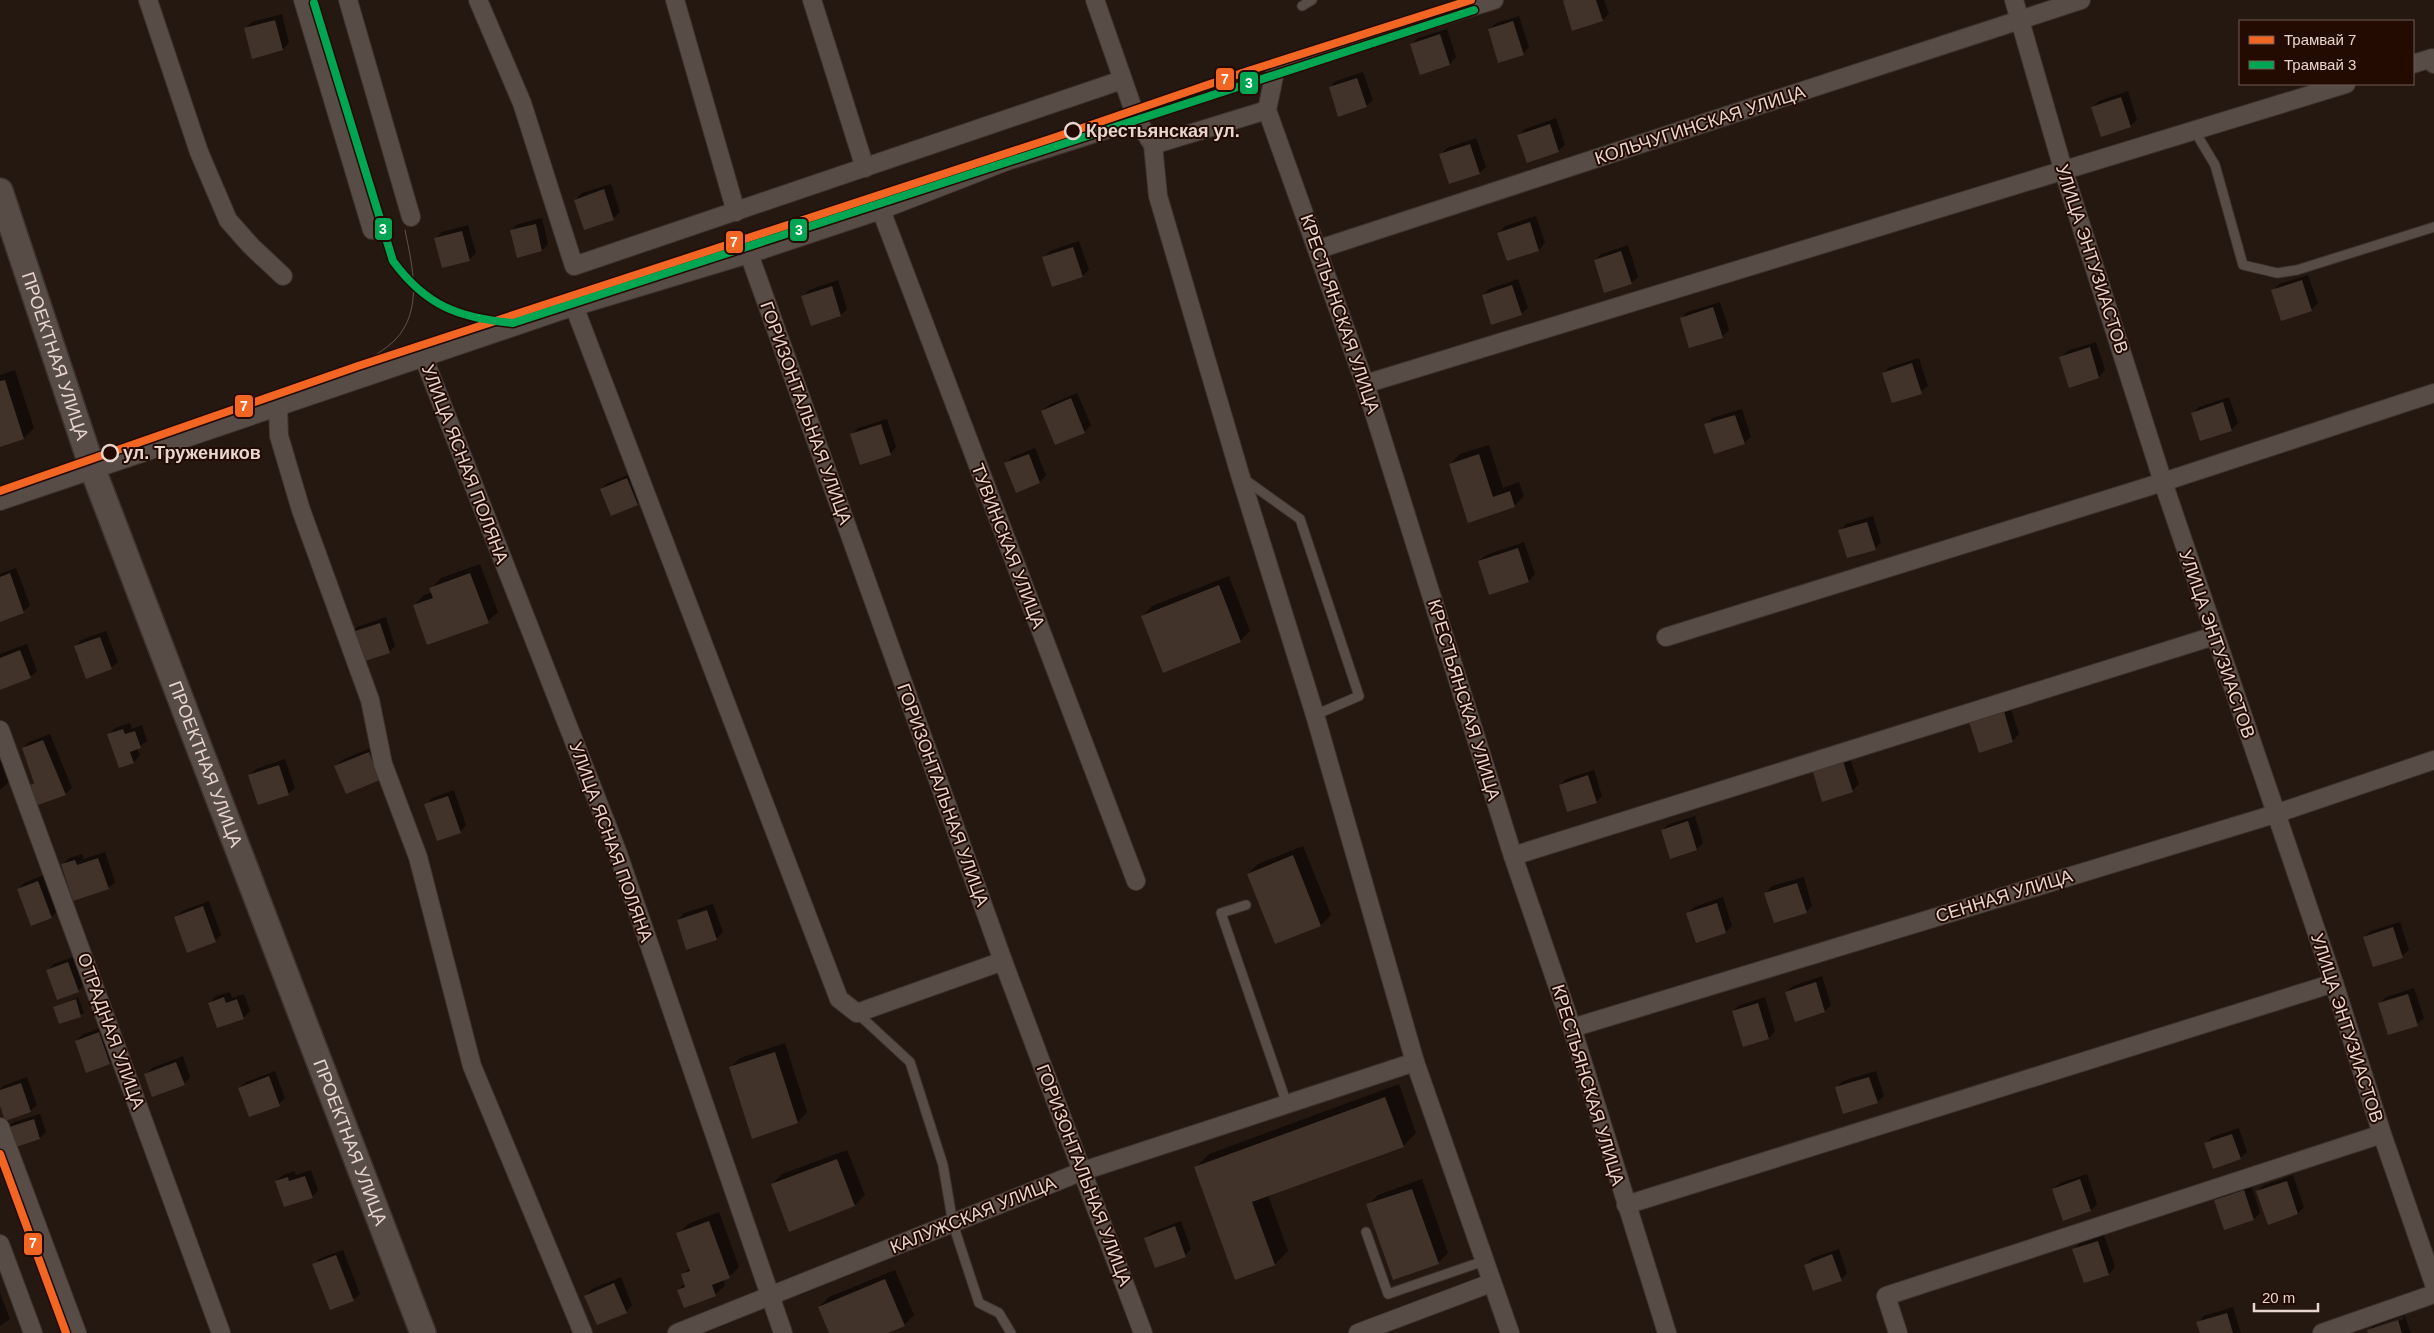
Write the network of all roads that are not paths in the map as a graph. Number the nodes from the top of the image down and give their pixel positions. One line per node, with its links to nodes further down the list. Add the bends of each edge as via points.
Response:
1 (148, 0): 32 (street, via 199,152 228,220)
2 (303, 0): 29 (street)
3 (348, 0): 27 (street)
4 (478, 0): 26 (street, via 522,103 574,266)
5 (675, 0): 26 (street)
6 (812, 0): 22 (street)
7 (1095, 0): 16 (street)
8 (1312, 0): 12 (lane)
9 (1494, 0): 18 (street, via 1276,68)
10 (2014, 0): 13 (street, УЛИЦА ЭНТУЗИАСТОВ)
11 (2081, 0): 13 (street, КОЛЬЧУГИНСКАЯ УЛИЦА)
12 (1302, 6)
13 (2020, 20): 23 (street, УЛИЦА ЭНТУЗИАСТОВ); 30 (street, КОЛЬЧУГИНСКАЯ УЛИЦА)
14 (2414, 64): 15 (street, via 2432,58)
15 (2434, 64)
16 (1122, 80): 19 (street); 22 (street)
17 (2343, 85): 20 (street)
18 (1267, 110): 21 (street); 30 (street, КРЕСТЬЯНСКАЯ УЛИЦА)
19 (1137, 120): 21 (street); 25 (street, via 1007,161)
20 (2194, 130): 23 (street); 28 (lane, via 2215,165 2243,265 2277,273)
21 (1153, 145): 39 (street, via 1158,196)
22 (864, 168): 26 (street)
23 (2063, 169): 35 (street); 40 (street, УЛИЦА ЭНТУЗИАСТОВ)
24 (0, 191): 38 (main road, ПРОЕКТНАЯ УЛИЦА)
25 (881, 210): 31 (street); 49 (street, ТУВИНСКАЯ УЛИЦА)
26 (736, 212)
27 (411, 217)
28 (2434, 227)
29 (372, 230)
30 (1319, 249): 35 (street, КРЕСТЬЯНСКАЯ УЛИЦА)
31 (749, 254): 33 (street); 51 (street, ГОРИЗОНТАЛЬНАЯ УЛИЦА)
32 (284, 276)
33 (574, 306): 34 (street); 53 (street, via 839,1000)
34 (423, 356): 37 (street); 67 (street, УЛИЦА ЯСНАЯ ПОЛЯНА, via 617,851)
35 (1365, 384): 48 (street, КРЕСТЬЯНСКАЯ УЛИЦА)
36 (2434, 393): 40 (street)
37 (278, 408): 38 (street); 73 (street, via 279,436 301,510 370,700 383,764 418,857 472,1066)
38 (93, 470): 41 (street); 72 (main road, ПРОЕКТНАЯ УЛИЦА)
39 (1241, 478): 44 (street); 44 (lane, via 1300,519 1359,696)
40 (2163, 482): 42 (street, УЛИЦА ЭНТУЗИАСТОВ); 43 (street)
41 (0, 501)
42 (2214, 636): 47 (street, УЛИЦА ЭНТУЗИАСТОВ); 48 (street)
43 (1666, 637)
44 (1315, 714): 55 (street)
45 (0, 730): 71 (street, ОТРАДНАЯ УЛИЦА)
46 (2434, 760): 47 (street, СЕННАЯ УЛИЦА)
47 (2275, 814): 52 (street, УЛИЦА ЭНТУЗИАСТОВ); 54 (street, СЕННАЯ УЛИЦА)
48 (1513, 856): 54 (street, КРЕСТЬЯНСКАЯ УЛИЦА)
49 (1136, 881)
50 (1246, 904): 56 (lane, via 1222,912)
51 (1003, 961): 53 (street); 59 (street, ГОРИЗОНТАЛЬНАЯ УЛИЦА)
52 (2334, 983): 58 (street, УЛИЦА ЭНТУЗИАСТОВ); 60 (street)
53 (857, 1013): 61 (lane, via 910,1062 943,1165)
54 (1572, 1028): 60 (street, КРЕСТЬЯНСКАЯ УЛИЦА)
55 (1415, 1062): 56 (street, КАЛУЖСКАЯ УЛИЦА); 64 (street)
56 (1287, 1104): 59 (street, КАЛУЖСКАЯ УЛИЦА)
57 (0, 1127): 70 (street)
58 (2382, 1134): 66 (street, УЛИЦА ЭНТУЗИАСТОВ); 81 (street, via 1886,1296)
59 (1083, 1171): 61 (street, КАЛУЖСКАЯ УЛИЦА); 77 (street, ГОРИЗОНТАЛЬНАЯ УЛИЦА)
60 (1626, 1205): 80 (street, КРЕСТЬЯНСКАЯ УЛИЦА)
61 (953, 1224): 67 (street, КАЛУЖСКАЯ УЛИЦА); 76 (lane, via 979,1302 999,1313)
62 (1366, 1232): 64 (lane, via 1388,1294)
63 (0, 1244): 69 (street)
64 (1484, 1261): 65 (street)
65 (1492, 1283): 78 (street); 79 (street)
66 (2434, 1284)
67 (770, 1294): 74 (street, КАЛУЖСКАЯ УЛИЦА); 75 (street, УЛИЦА ЯСНАЯ ПОЛЯНА)
68 (2434, 1294): 82 (street)
69 (33, 1333)
70 (77, 1333)
71 (221, 1333)
72 (423, 1333)
73 (583, 1333)
74 (677, 1333)
75 (784, 1333)
76 (1011, 1333)
77 (1143, 1333)
78 (1358, 1333)
79 (1510, 1333)
80 (1667, 1333)
81 (1898, 1333)
82 (2322, 1333)

